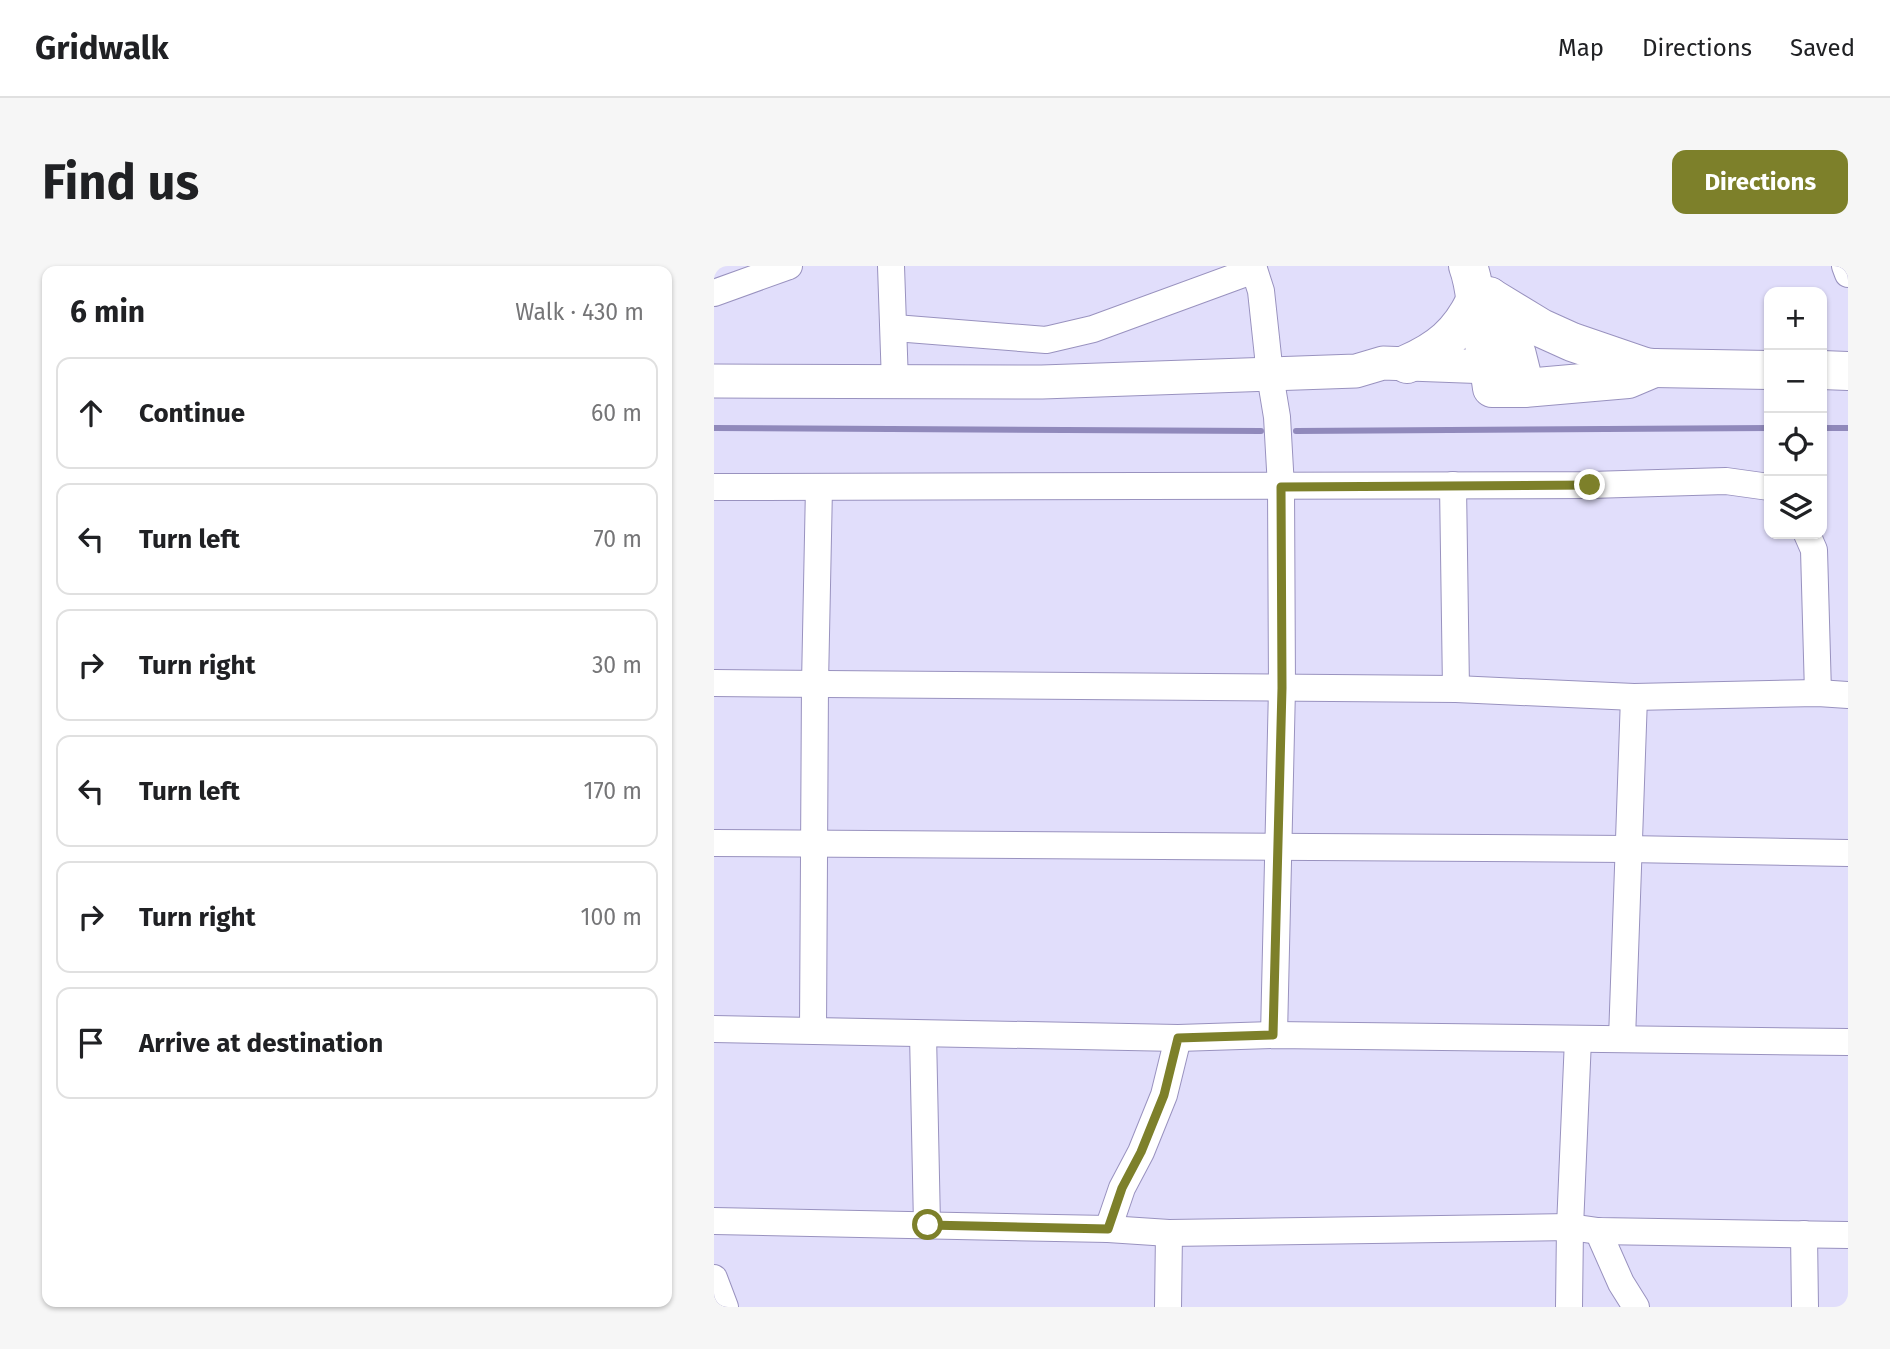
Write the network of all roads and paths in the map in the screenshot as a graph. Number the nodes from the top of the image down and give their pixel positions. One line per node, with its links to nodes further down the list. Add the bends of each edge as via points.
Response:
1 (789, 266): 7 (street)
2 (891, 266): 8 (street)
3 (1845, 266): 5 (street)
4 (1254, 268): 8 (street, via 1104,326 1046,340); 15 (street, via 1261,291)
5 (1848, 274)
6 (1476, 286): 9 (highway, via 1465,321 1436,349); 10 (highway, via 1541,328); 16 (highway, via 1503,318)
7 (714, 293)
8 (895, 328): 18 (street)
9 (1407, 364): 14 (main road, via 1383,363); 16 (main road)
10 (1648, 367): 11 (highway); 16 (highway)
11 (1764, 370)
12 (1827, 370): 13 (highway)
13 (1848, 370)
14 (1356, 371): 15 (main road); 16 (main road, via 1380,380)
15 (1270, 375): 18 (main road); 23 (street)
16 (1507, 378)
17 (714, 381): 18 (main road)
18 (895, 383)
19 (1453, 485): 20 (street, via 1726,481); 23 (street); 28 (street)
20 (1764, 486)
21 (714, 487): 22 (street)
22 (819, 487): 23 (street); 26 (street)
23 (1281, 487): 27 (street)
24 (1809, 539): 29 (street, via 1814,550)
25 (714, 684): 26 (street)
26 (815, 684): 27 (street); 33 (street)
27 (1282, 688): 28 (street); 34 (street)
28 (1456, 688): 31 (street)
29 (1818, 693): 30 (street); 31 (street)
30 (1848, 695)
31 (1634, 697): 35 (street)
32 (714, 843): 33 (street)
33 (814, 844): 34 (street); 38 (street)
34 (1278, 846): 35 (street); 40 (street)
35 (1627, 849): 36 (street); 43 (street)
36 (1848, 853)
37 (714, 1029): 38 (street)
38 (813, 1030): 39 (street)
39 (923, 1034): 41 (street); 46 (street)
40 (1273, 1035): 41 (street); 42 (street)
41 (1178, 1038): 48 (street, via 1164,1095)
42 (1578, 1039): 43 (street); 47 (street)
43 (1622, 1040): 44 (street)
44 (1848, 1042)
45 (714, 1221): 46 (street)
46 (928, 1225): 48 (street)
47 (1570, 1227): 49 (street); 50 (street); 56 (street)
48 (1108, 1229): 50 (street)
49 (1598, 1231): 51 (street); 57 (street)
50 (1169, 1233): 55 (street)
51 (1804, 1234): 52 (street); 58 (street)
52 (1848, 1235)
53 (714, 1278): 54 (street)
54 (724, 1307)
55 (1168, 1307)
56 (1569, 1307)
57 (1636, 1307)
58 (1805, 1307)

